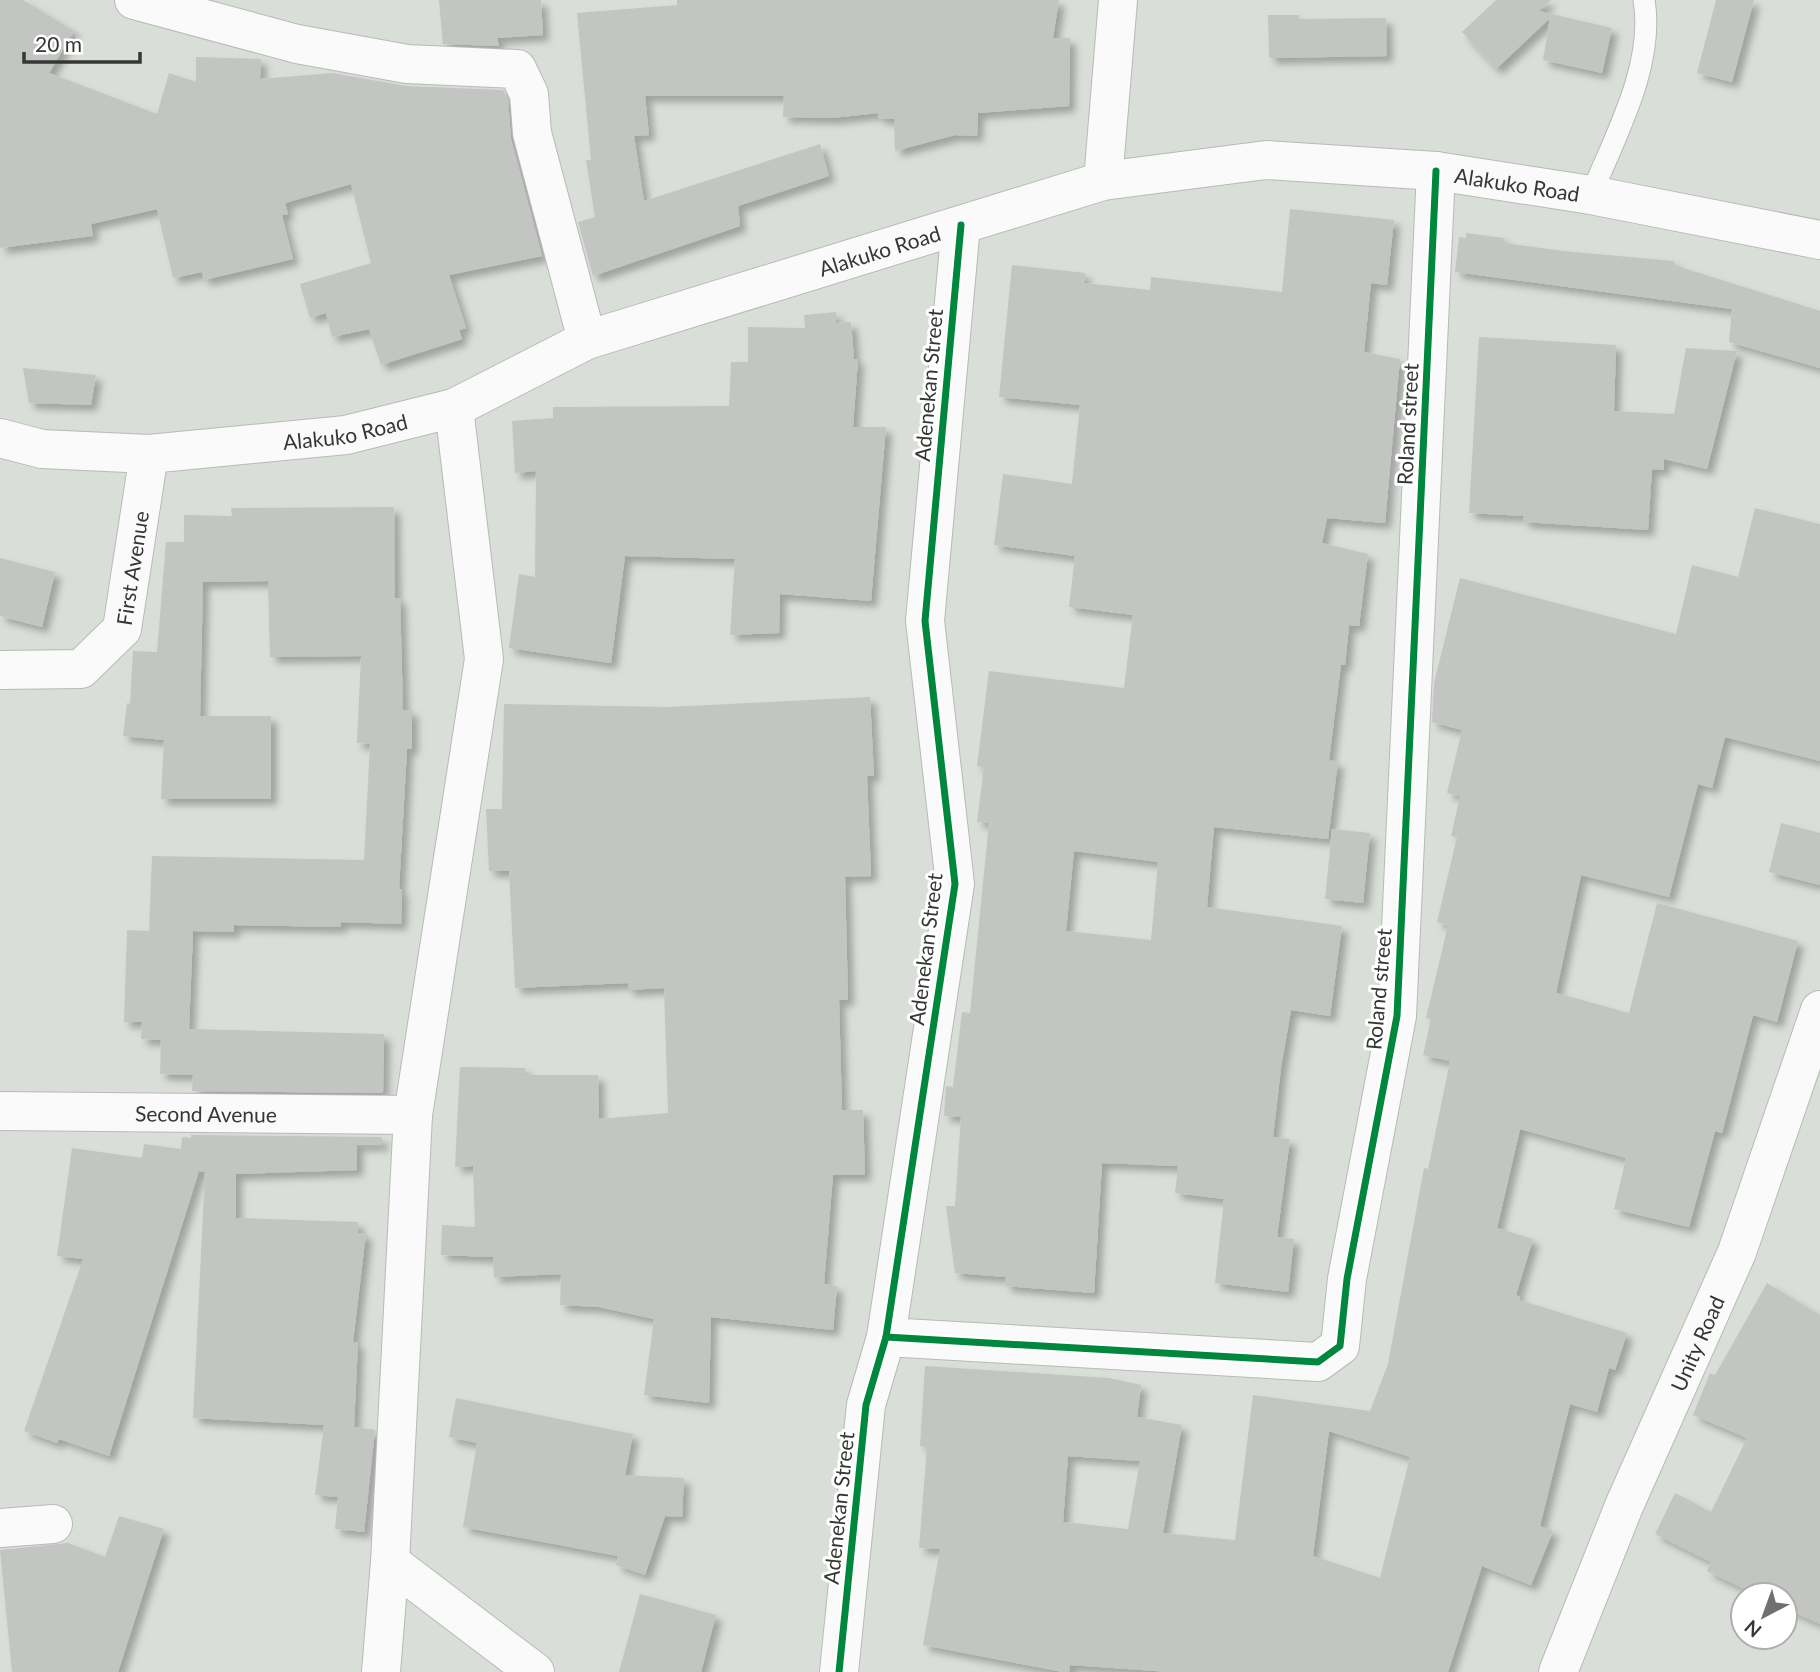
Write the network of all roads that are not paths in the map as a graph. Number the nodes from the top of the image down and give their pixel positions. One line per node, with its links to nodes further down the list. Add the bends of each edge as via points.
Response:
1 (134, 0): 9 (street, via 297,44 407,64 517,69 529,94 531,133)
2 (1118, 0): 5 (street)
3 (1644, 0): 6 (lane, via 1647,36 1634,85)
4 (1436, 171): 5 (street, Alakuko Road, via 1266,160); 6 (street, Alakuko Road); 17 (street, Roland street, via 1397,1016 1347,1279 1340,1346 1318,1362)
5 (1103, 181): 7 (street, Alakuko Road)
6 (1591, 195): 8 (street, Alakuko Road)
7 (961, 225): 9 (street, Alakuko Road); 17 (street, Adenekan Street, via 925,621 955,884)
8 (1820, 240)
9 (587, 340): 10 (street, Alakuko Road)
10 (454, 408): 12 (street, Alakuko Road, via 346,435); 16 (street, via 484,659)
11 (0, 438): 12 (street, Alakuko Road, via 42,449)
12 (149, 454): 13 (street, First Avenue, via 122,629 80,669)
13 (0, 670)
14 (1820, 1010): 24 (street, Unity Road, via 1737,1252 1624,1506)
15 (0, 1111): 16 (street, Second Avenue)
16 (413, 1115): 20 (street)
17 (886, 1337): 23 (street, Adenekan Street, via 866,1405)
18 (53, 1524): 19 (street)
19 (0, 1528)
20 (390, 1562): 21 (street); 22 (street)
21 (381, 1672)
22 (535, 1672)
23 (839, 1672)
24 (1558, 1672)

